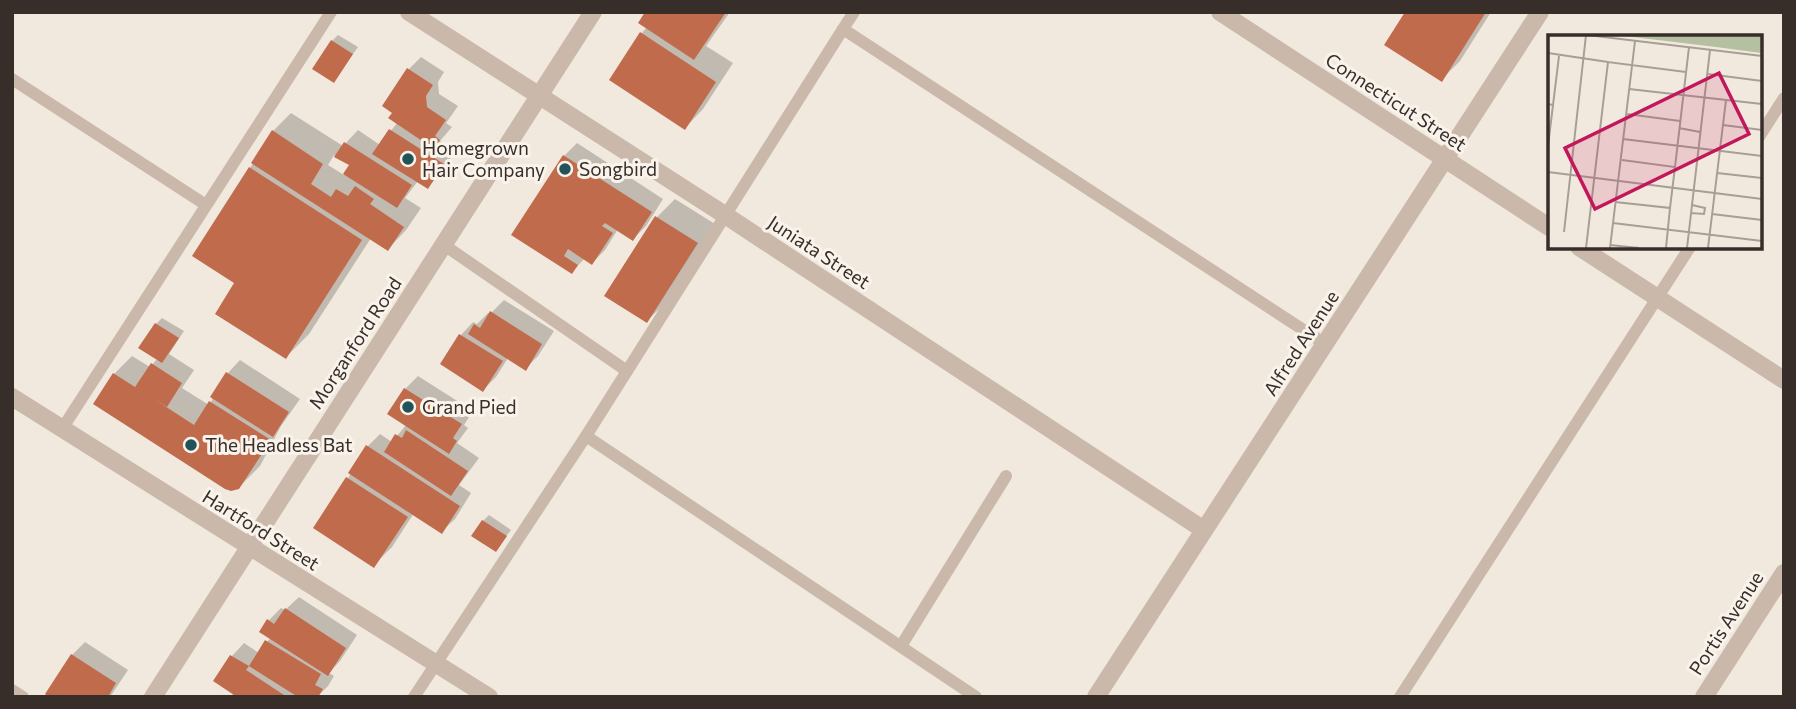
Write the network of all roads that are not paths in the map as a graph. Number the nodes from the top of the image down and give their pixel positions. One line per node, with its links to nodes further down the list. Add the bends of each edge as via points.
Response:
1 (331, 12): 13 (lane)
2 (410, 12): 9 (street, Juniata Street)
3 (593, 12): 9 (street, Morganford Road)
4 (854, 12): 7 (lane)
5 (1220, 12): 12 (street, Connecticut Street)
6 (1540, 12): 12 (street, Alfred Avenue)
7 (843, 29): 14 (lane); 20 (lane)
8 (12, 79): 13 (lane)
9 (539, 97): 14 (street, Juniata Street); 16 (street, Morganford Road)
10 (1784, 98): 11 (lane)
11 (1761, 134)
12 (1445, 159): 15 (street, Connecticut Street); 20 (street, Alfred Avenue)
13 (206, 205): 24 (lane)
14 (725, 215): 21 (lane); 27 (street, Juniata Street)
15 (1548, 226)
16 (444, 245): 21 (lane); 28 (street, Morganford Road)
17 (1581, 248): 19 (street)
18 (1689, 248): 19 (lane)
19 (1657, 298): 22 (street); 39 (lane)
20 (1325, 344): 27 (street, Alfred Avenue)
21 (627, 371): 25 (lane)
22 (1784, 380)
23 (12, 397): 24 (street, Hartford Street)
24 (62, 429): 28 (street, Hartford Street)
25 (586, 436): 30 (lane); 31 (lane)
26 (1006, 476): 30 (lane)
27 (1204, 530): 38 (street, Alfred Avenue)
28 (250, 547): 31 (street, Hartford Street); 34 (street, Morganford Road)
29 (1784, 573): 40 (street, Portis Avenue)
30 (901, 646): 37 (lane)
31 (435, 663): 35 (lane); 36 (street, Hartford Street)
32 (12, 690): 33 (lane)
33 (23, 697)
34 (153, 697)
35 (414, 697)
36 (489, 697)
37 (976, 697)
38 (1097, 697)
39 (1400, 697)
40 (1704, 697)

